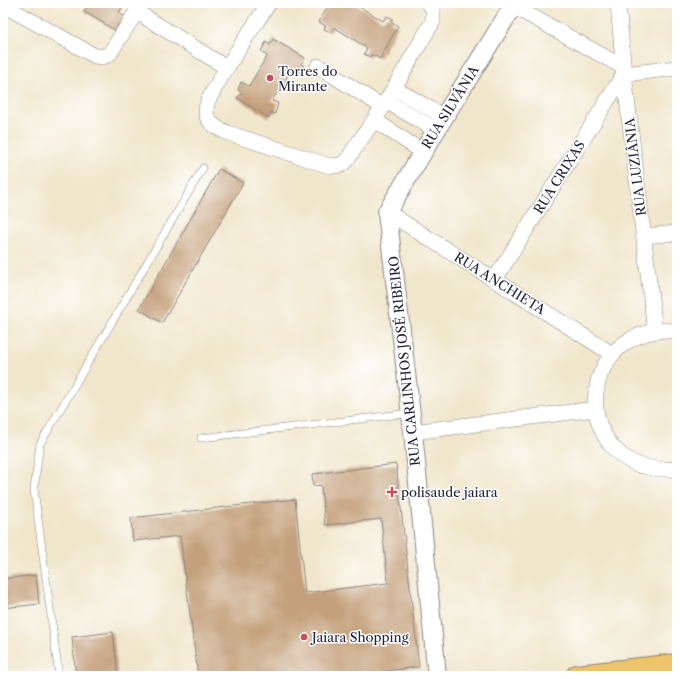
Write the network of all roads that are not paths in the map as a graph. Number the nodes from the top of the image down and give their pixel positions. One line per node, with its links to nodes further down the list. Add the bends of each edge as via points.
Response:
1 (269, 3): 8 (street)
2 (428, 3): 11 (street, via 433,8 433,21)
3 (618, 3): 10 (street, RUA LUZIÂNIA)
4 (3, 5): 6 (street, via 95,56 103,57 110,53)
5 (514, 5): 10 (street); 14 (street, RUA SILVÂNIA)
6 (139, 8): 8 (street)
7 (318, 66): 12 (street)
8 (227, 68): 13 (street, via 207,103 206,113 214,126 228,133 330,166 341,165 346,161)
9 (677, 68): 10 (street)
10 (624, 71): 19 (street, RUA LUZIÂNIA); 20 (street, RUA CRIXAS)
11 (394, 88): 12 (street); 14 (street)
12 (384, 104): 13 (street); 14 (street)
13 (374, 120): 15 (street)
14 (440, 123): 15 (street, RUA SILVÂNIA)
15 (423, 152): 17 (street, RUA SILVÂNIA)
16 (203, 168): 31 (lane, via 40,444 34,489)
17 (387, 212): 20 (street, RUA ANCHIETA); 25 (street, RUA CARLINHOS JOSÉ RIBEIRO)
18 (677, 233): 19 (street)
19 (644, 236): 21 (street, RUA LUZIÂNIA)
20 (495, 280): 23 (street, RUA ANCHIETA)
21 (655, 331): 22 (street); 23 (street, via 625,343)
22 (677, 332)
23 (612, 354): 24 (street, via 602,370 596,389)
24 (595, 409): 26 (street); 28 (street, via 602,431 614,449 633,462 654,469)
25 (411, 413): 26 (street, RUA CARLINHOS JOSÉ RIBEIRO); 27 (lane)
26 (413, 432): 32 (street, RUA CARLINHOS JOSÉ RIBEIRO)
27 (201, 438)
28 (677, 469): 29 (street)
29 (677, 474)
30 (677, 665): 33 (main road)
31 (59, 676)
32 (437, 676)
33 (577, 676)

